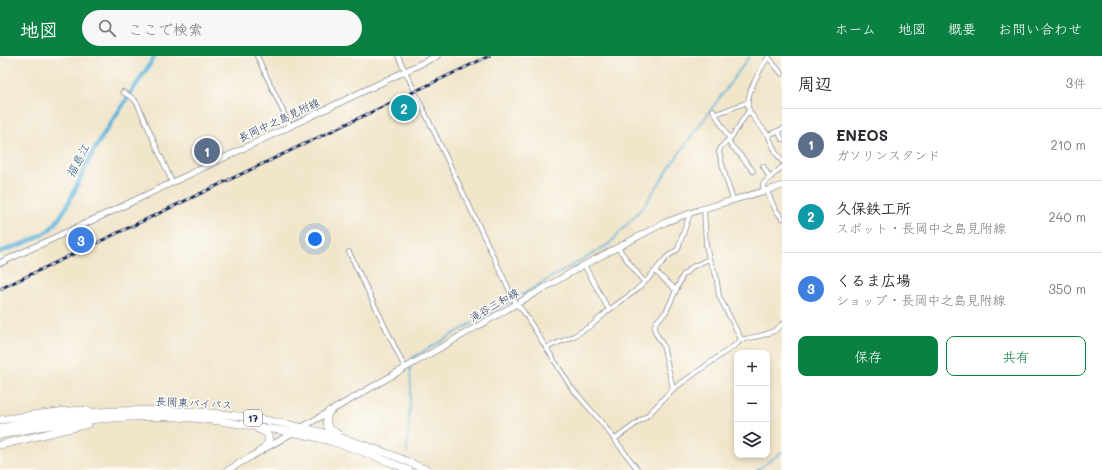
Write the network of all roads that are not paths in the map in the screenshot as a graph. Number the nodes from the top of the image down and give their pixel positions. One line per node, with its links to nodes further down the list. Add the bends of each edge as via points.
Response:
1 (257, 56): 10 (street)
2 (398, 56): 5 (street)
3 (437, 56): 5 (main road, 長岡中之島見附線)
4 (769, 57): 6 (street); 8 (street, via 754,81)
5 (406, 71): 10 (main road, 長岡中之島見附線); 35 (street)
6 (782, 74)
7 (124, 93): 20 (street, via 138,105)
8 (748, 102): 9 (street); 14 (street, via 714,112)
9 (749, 110): 12 (street); 14 (street)
10 (290, 126): 20 (main road, 長岡中之島見附線)
11 (780, 130): 12 (street); 13 (street)
12 (768, 135): 15 (street)
13 (782, 139)
14 (729, 141): 18 (street); 23 (street, via 721,147 720,157)
15 (782, 161)
16 (763, 166): 19 (street)
17 (782, 167): 19 (street)
18 (753, 171)
19 (770, 178): 22 (street, via 763,184)
20 (172, 182): 30 (main road, 長岡中之島見附線)
21 (782, 186): 22 (main road, 滝谷三和線)
22 (765, 191): 23 (main road, 滝谷三和線); 26 (street)
23 (733, 200): 24 (main road, 滝谷三和線)
24 (704, 208): 25 (main road, 滝谷三和線); 29 (street)
25 (690, 213): 27 (main road, 滝谷三和線, via 666,222); 32 (street, via 678,249 666,257)
26 (782, 218)
27 (618, 248): 31 (main road, 滝谷三和線); 33 (street)
28 (349, 252): 40 (street)
29 (709, 259): 34 (street, via 687,270); 38 (street, via 716,275 720,296)
30 (0, 263)
31 (584, 265): 35 (main road, 滝谷三和線); 36 (street)
32 (655, 271): 33 (street); 34 (street)
33 (644, 282): 36 (street)
34 (676, 290): 41 (street, via 666,312 656,322 654,329 663,345)
35 (516, 304): 39 (street); 40 (main road, 滝谷三和線)
36 (609, 310): 39 (street, via 574,336)
37 (782, 324): 38 (street, via 775,331)
38 (741, 339): 41 (street)
39 (546, 348): 50 (street, via 571,387)
40 (405, 368): 42 (main road, 滝谷三和線)
41 (673, 389): 50 (street, via 648,415)
42 (329, 411): 46 (main road, 滝谷三和線); 56 (highway, via 326,422 331,430 388,450)
43 (134, 417): 44 (highway, 長岡東バイパス / 17); 48 (highway, 長岡東バイパス / 17, via 192,418); 52 (highway, via 259,430 266,433 269,440 268,445)
44 (71, 419): 45 (highway, via 28,415); 46 (highway, 長岡東バイパス / 17, via 106,409 213,413); 47 (highway); 49 (highway); 51 (highway)
45 (0, 420)
46 (302, 427): 48 (main road, 滝谷三和線); 55 (highway, 長岡東バイパス / 17, via 359,442)
47 (0, 428)
48 (293, 432): 52 (main road, 滝谷三和線); 54 (highway, 長岡東バイパス / 17, via 362,451)
49 (0, 435)
50 (615, 439): 57 (street)
51 (0, 445)
52 (260, 451): 53 (main road, 滝谷三和線)
53 (228, 470)
54 (410, 470)
55 (427, 470)
56 (433, 470)
57 (638, 470)

